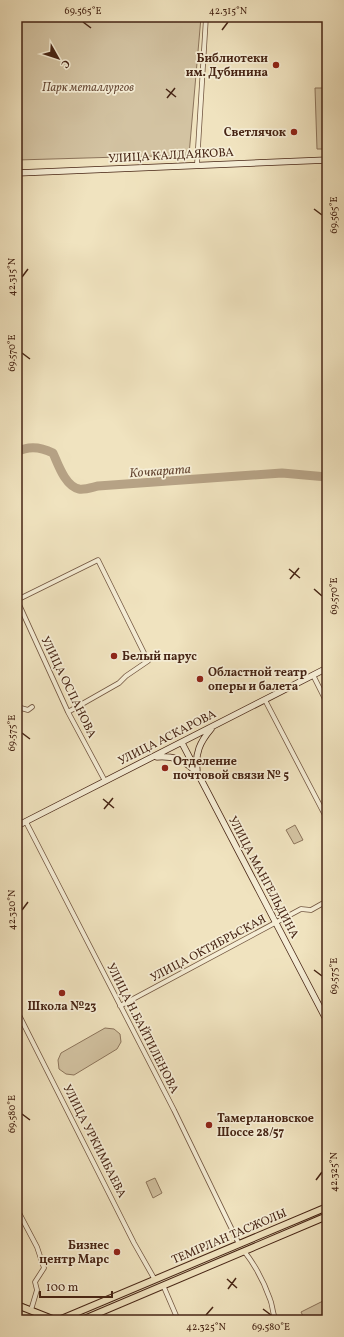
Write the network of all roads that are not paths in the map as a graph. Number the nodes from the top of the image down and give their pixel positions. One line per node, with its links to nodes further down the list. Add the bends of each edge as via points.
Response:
1 (206, 17): 3 (street)
2 (327, 160): 3 (street, УЛИЦА КАЛДАЯКОВА)
3 (197, 164): 4 (street, УЛИЦА КАЛДАЯКОВА)
4 (17, 173)
5 (17, 600): 12 (street, УЛИЦА ОСПАНОВА); 12 (street, via 98,560 148,661 119,684)
6 (327, 668): 7 (street, УЛИЦА АСКАРОВА)
7 (313, 675): 8 (street, УЛИЦА АСКАРОВА); 9 (street)
8 (265, 700): 13 (street, УЛИЦА АСКАРОВА); 18 (street)
9 (327, 703)
10 (32, 707): 11 (street, via 28,710)
11 (17, 710)
12 (68, 712): 17 (street, УЛИЦА ОСПАНОВА)
13 (212, 727): 14 (street, УЛИЦА АСКАРОВА); 16 (street, via 197,751)
14 (182, 743): 15 (street, УЛИЦА АСКАРОВА); 16 (street, УЛИЦА МАНГЕЛЬДИНА)
15 (152, 758): 16 (street, via 171,756); 17 (street, УЛИЦА АСКАРОВА)
16 (198, 774): 22 (street, УЛИЦА МАНГЕЛЬДИНА)
17 (105, 781): 19 (street, УЛИЦА АСКАРОВА)
18 (327, 819)
19 (26, 822): 20 (street, УЛИЦА АСКАРОВА); 23 (street, УЛИЦА Н.БАЙТИЛЕНОВА)
20 (17, 826)
21 (327, 901): 22 (street, УЛИЦА ОКТЯБРЬСКАЯ, via 311,910 301,909)
22 (276, 922): 23 (street, УЛИЦА ОКТЯБРЬСКАЯ); 25 (street, УЛИЦА МАНГЕЛЬДИНА)
23 (120, 1006): 29 (street, УЛИЦА Н.БАЙТИЛЕНОВА)
24 (17, 1011): 31 (street, УЛИЦА УРКИМБАЕВА)
25 (327, 1021)
26 (327, 1207): 29 (main road, ТЕМІРЛАН ТАСЖОЛЫ)
27 (17, 1209): 34 (street, via 44,1268 35,1282 37,1290)
28 (327, 1216): 30 (main road, ТЕМІРЛАН ТАСЖОЛЫ)
29 (239, 1244): 31 (main road, ТЕМІРЛАН ТАСЖОЛЫ)
30 (244, 1251): 32 (main road, ТЕМІРЛАН ТАСЖОЛЫ); 40 (street, via 271,1300)
31 (155, 1280): 35 (main road, ТЕМІРЛАН ТАСЖОЛЫ)
32 (163, 1286): 38 (main road, ТЕМІРЛАН ТАСЖОЛЫ); 39 (street)
33 (17, 1305): 34 (main road)
34 (31, 1310): 36 (main road)
35 (76, 1317): 37 (main road, ТЕМІРЛАН ТАСЖОЛЫ)
36 (55, 1320)
37 (59, 1320)
38 (82, 1320)
39 (178, 1320)
40 (276, 1320)

